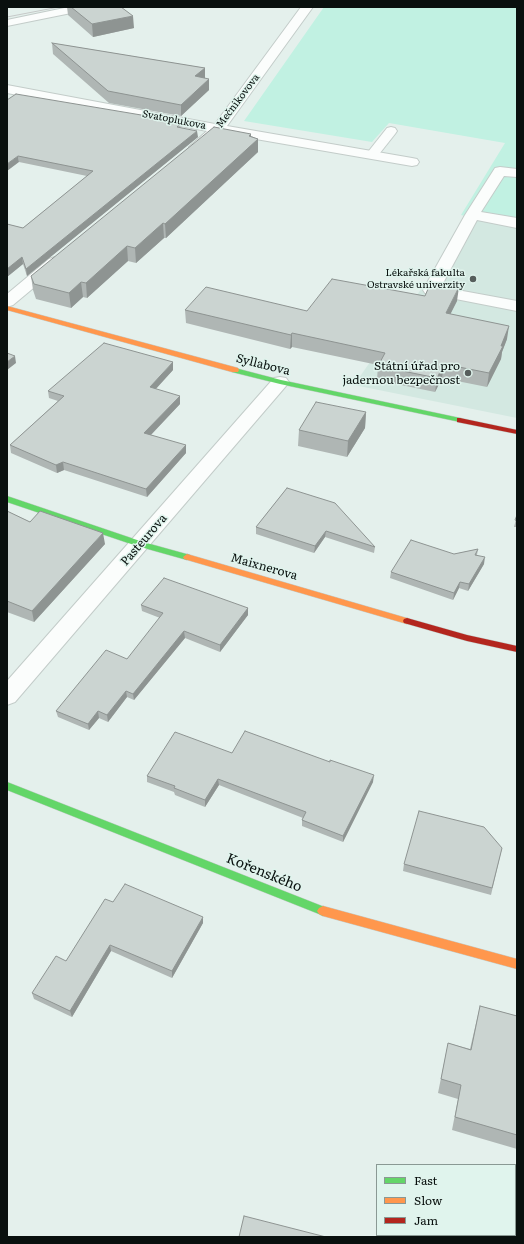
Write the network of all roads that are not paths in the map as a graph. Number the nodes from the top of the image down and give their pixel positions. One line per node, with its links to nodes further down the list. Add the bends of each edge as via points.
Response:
1 (86, 7): 3 (street)
2 (307, 7): 5 (street, Mečnikovova)
3 (7, 23)
4 (7, 89): 5 (street, Svatoplukova)
5 (218, 129): 7 (street, Svatoplukova); 8 (street, Mečnikovova)
6 (391, 131): 7 (lane)
7 (372, 155): 9 (street, Svatoplukova)
8 (182, 158)
9 (412, 162)
10 (517, 173): 11 (street, via 500,171)
11 (472, 215): 12 (street); 15 (street, via 431,290)
12 (517, 223)
13 (67, 252): 14 (street)
14 (7, 302)
15 (517, 306)
16 (7, 308): 17 (street, Syllabova)
17 (280, 382): 18 (street, Syllabova); 20 (street, Pasteurova)
18 (517, 432)
19 (7, 499): 20 (street, Maixnerova)
20 (140, 544): 21 (street, Maixnerova, via 467,638); 22 (street, Pasteurova)
21 (517, 649)
22 (7, 696)
23 (7, 786): 24 (street, Kořenského, via 320,910)
24 (517, 964)

